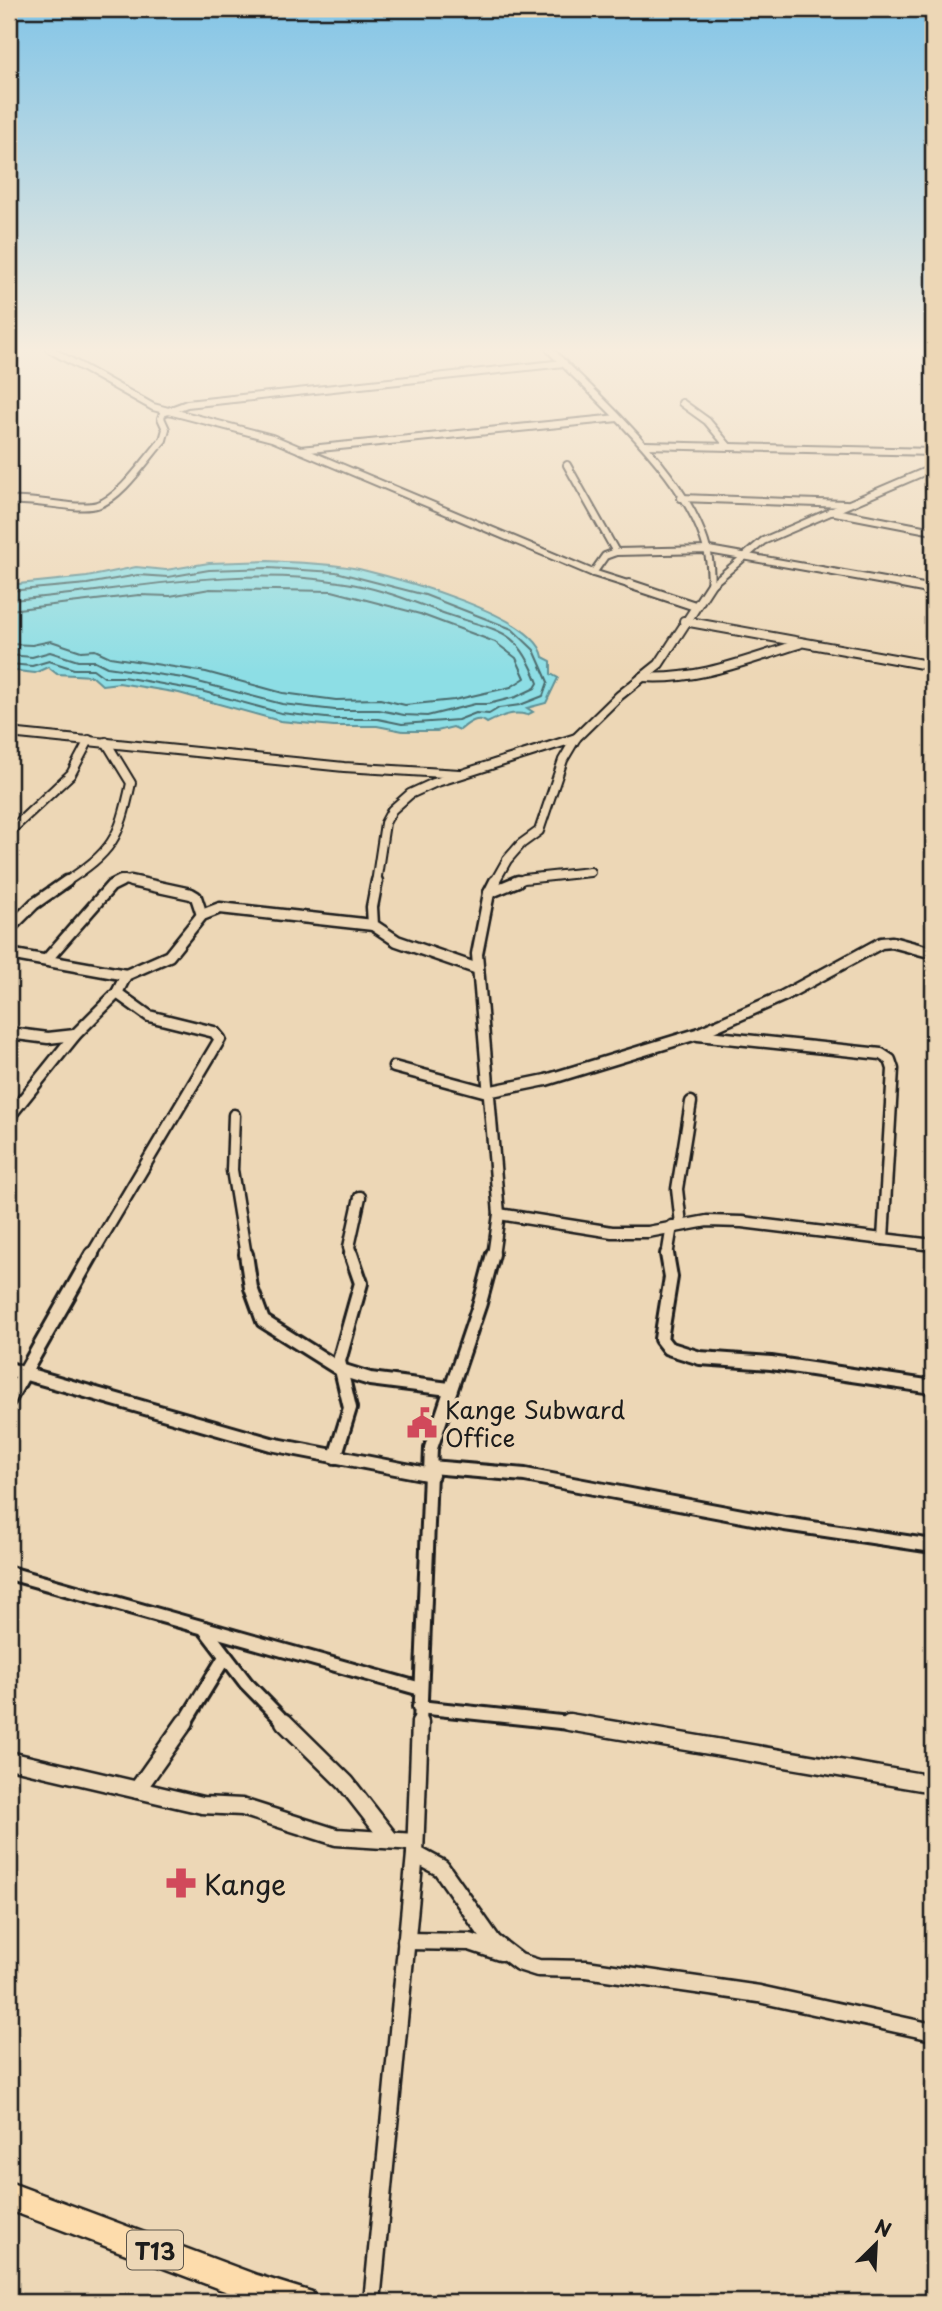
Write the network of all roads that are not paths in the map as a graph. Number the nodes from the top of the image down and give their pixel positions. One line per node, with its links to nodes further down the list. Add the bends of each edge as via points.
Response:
1 (148, 457): 9 (street, via 112,498 95,506)
2 (313, 457): 16 (street)
3 (653, 457): 8 (street)
4 (567, 465): 14 (street)
5 (933, 468): 6 (street)
6 (924, 472): 7 (street); 10 (street)
7 (933, 474)
8 (681, 498): 10 (street); 13 (street)
9 (9, 501)
10 (846, 504): 11 (street)
11 (830, 511): 12 (street); 15 (street, via 763,541)
12 (933, 531)
13 (709, 550): 14 (street); 15 (street); 17 (street)
14 (616, 552): 16 (street, via 605,556)
15 (743, 556): 17 (street); 18 (street)
16 (593, 573): 19 (street)
17 (711, 585): 19 (street)
18 (933, 590)
19 (695, 606): 20 (street)
20 (684, 621): 21 (street); 23 (street, via 659,664)
21 (802, 643): 22 (street); 23 (street, via 700,675)
22 (933, 666)
23 (642, 677): 25 (street)
24 (9, 733): 26 (street)
25 (576, 738): 28 (street); 31 (street, via 563,760 539,831 507,860)
26 (89, 740): 27 (street); 29 (street, via 71,774)
27 (106, 742): 28 (street); 34 (street, via 131,783 118,835 87,866 38,897)
28 (460, 774): 33 (street, via 420,790 387,817 370,896)
29 (9, 832)
30 (590, 872): 31 (street, via 524,879)
31 (489, 893): 38 (street)
32 (202, 915): 33 (street, via 220,908); 37 (street, via 197,897 191,894 124,880 111,886); 39 (street, via 169,956)
33 (373, 925): 38 (street, via 397,941)
34 (9, 929)
35 (933, 953): 42 (street, via 881,943 783,996)
36 (9, 954): 37 (street)
37 (48, 958): 39 (street)
38 (478, 969): 45 (street)
39 (126, 975): 40 (street)
40 (117, 993): 43 (street); 56 (street, via 149,1016 214,1032 220,1039)
41 (9, 1033): 43 (street, via 48,1038)
42 (697, 1034): 45 (street, via 546,1080); 52 (street, via 809,1044 881,1054 890,1060 894,1069 886,1134)
43 (75, 1035): 48 (street)
44 (394, 1068): 45 (street)
45 (487, 1092): 50 (street)
46 (691, 1102): 51 (street)
47 (234, 1115): 55 (street, via 232,1170 251,1288 263,1321)
48 (9, 1117)
49 (360, 1197): 55 (street, via 349,1247 360,1294 346,1329)
50 (499, 1214): 51 (street, via 612,1232 648,1232); 58 (street, via 492,1263)
51 (676, 1225): 52 (street, via 742,1222); 57 (street, via 667,1255 671,1277 661,1339 668,1348 700,1358 771,1363)
52 (883, 1239): 53 (street)
53 (933, 1245)
54 (9, 1369): 56 (street)
55 (341, 1370): 58 (street, via 370,1379); 60 (street, via 350,1408)
56 (24, 1373): 59 (street); 60 (street, via 271,1444)
57 (933, 1387)
58 (449, 1388): 61 (street, via 431,1448)
59 (9, 1400)
60 (335, 1457): 61 (street)
61 (432, 1471): 62 (street, via 525,1475 785,1524); 66 (street)
62 (933, 1546)
63 (9, 1573): 64 (street)
64 (204, 1628): 65 (street); 66 (street)
65 (223, 1660): 70 (street); 71 (street, via 367,1803)
66 (421, 1689): 67 (street)
67 (419, 1707): 69 (street, via 574,1723); 72 (street)
68 (9, 1760): 70 (street)
69 (933, 1784)
70 (137, 1790): 71 (street, via 202,1805 242,1807 336,1837)
71 (389, 1838): 72 (street)
72 (415, 1848): 73 (street); 74 (street, via 441,1868)
73 (406, 1941): 74 (street, via 470,1942); 78 (street)
74 (505, 1954): 75 (street, via 538,1968 586,1969 759,1994)
75 (933, 2032)
76 (9, 2196): 77 (highway, T13)
77 (302, 2302)
78 (372, 2302)

